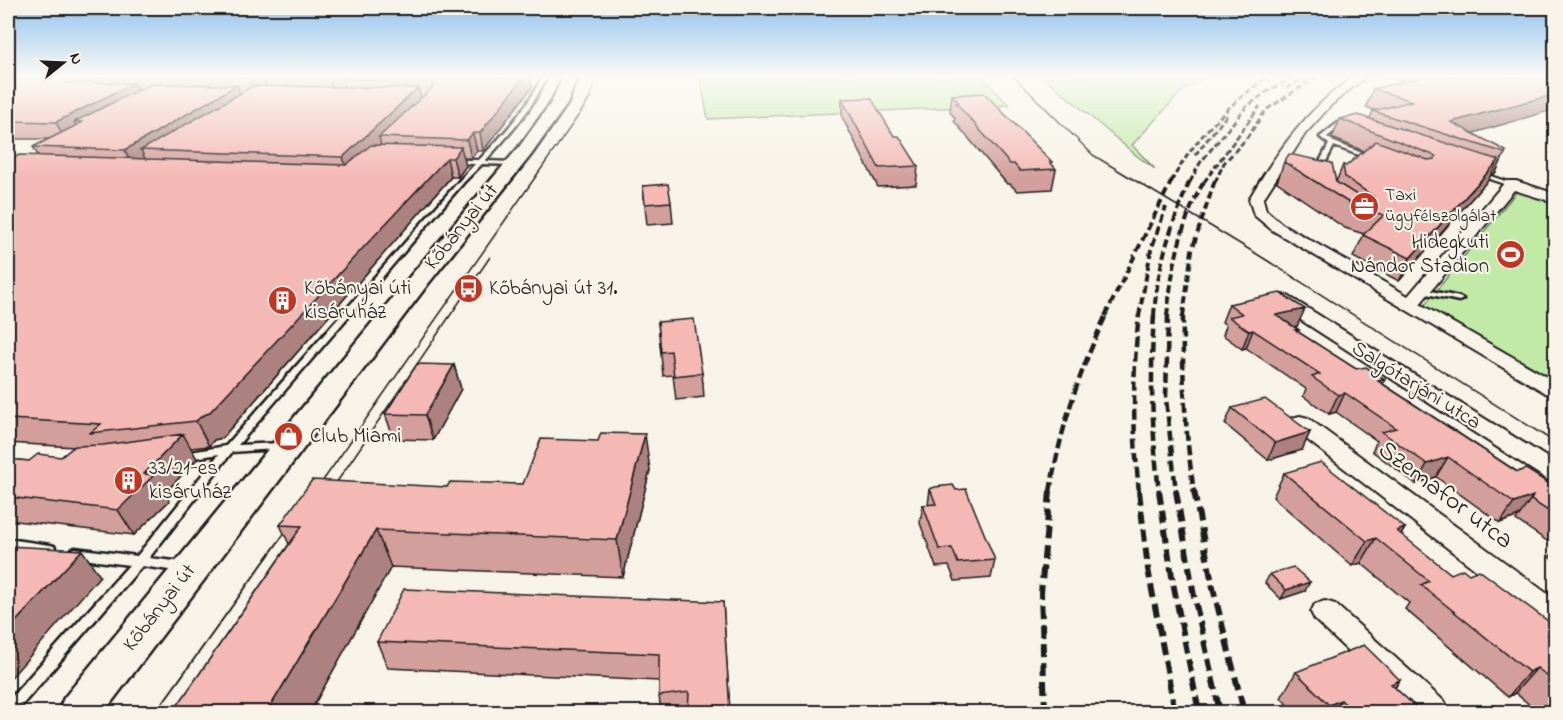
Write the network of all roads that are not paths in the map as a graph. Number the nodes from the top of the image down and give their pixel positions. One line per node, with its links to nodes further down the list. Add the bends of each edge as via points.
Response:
1 (524, 111): 8 (lane)
2 (553, 111): 9 (main road, Kőbányai út)
3 (1318, 111): 17 (street, via 1284,152 1256,199 1258,212)
4 (1360, 133): 5 (lane, via 1338,125 1323,137)
5 (1332, 143): 6 (lane); 11 (lane, via 1317,170)
6 (1377, 160)
7 (449, 161): 8 (lane)
8 (480, 162): 9 (lane); 21 (lane)
9 (513, 164): 20 (main road, Kőbányai út)
10 (1472, 171): 12 (lane)
11 (1323, 176)
12 (1511, 184): 13 (street); 14 (street)
13 (1556, 199)
14 (1422, 291): 16 (lane); 17 (street)
15 (1277, 297): 23 (street, Salgótarjáni utca)
16 (1459, 299)
17 (1409, 306): 18 (street)
18 (1556, 391)
19 (1300, 423): 28 (street, Szemafor utca)
20 (288, 446): 21 (lane); 26 (main road, Kőbányai út)
21 (229, 449): 22 (lane); 25 (lane)
22 (171, 457)
23 (1556, 474)
24 (8, 543): 25 (lane)
25 (139, 562): 26 (lane); 29 (lane)
26 (190, 568): 30 (main road, Kőbányai út)
27 (1325, 612): 31 (street)
28 (1556, 616)
29 (8, 711)
30 (80, 712)
31 (1434, 712)

